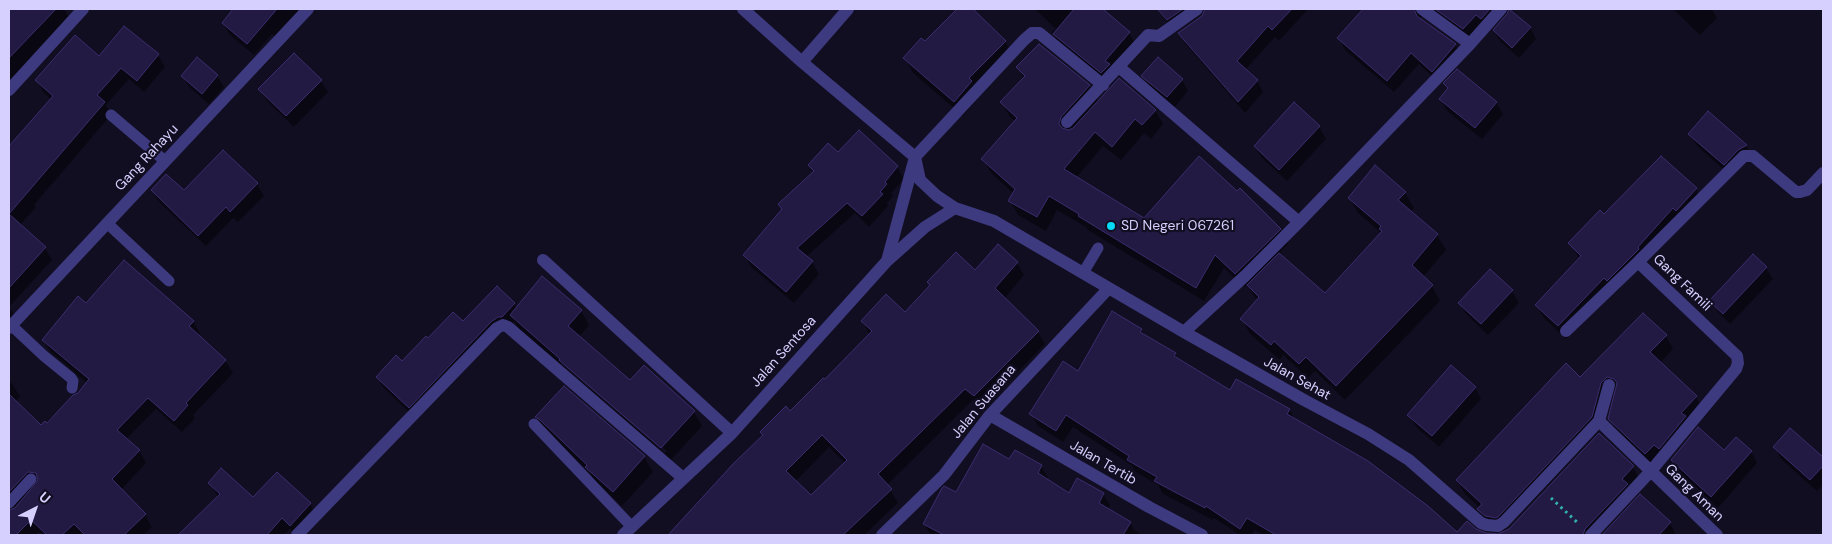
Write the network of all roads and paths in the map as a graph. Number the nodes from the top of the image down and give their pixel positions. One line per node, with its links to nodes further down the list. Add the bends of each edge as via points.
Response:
1 (84, 9): 12 (street)
2 (308, 9): 16 (street, Gang Rahayu)
3 (743, 9): 9 (street)
4 (848, 9): 9 (street)
5 (1197, 9): 10 (street, via 1159,36 1148,35)
6 (1422, 9): 8 (street)
7 (1501, 9): 8 (street)
8 (1470, 44): 19 (street)
9 (802, 62): 15 (street)
10 (1119, 67): 11 (street); 19 (street)
11 (1102, 86): 14 (street); 15 (street, via 1046,36 1032,33)
12 (9, 90)
13 (111, 115): 16 (lane)
14 (1067, 122)
15 (914, 157): 18 (street, Jalan Sehat, via 920,180); 23 (street, Jalan Sentosa)
16 (165, 161): 20 (street, Gang Rahayu)
17 (1823, 172): 24 (street, Gang Famili, via 1807,190 1796,192 1753,156 1744,156)
18 (956, 208): 23 (street, via 925,227); 25 (street, Jalan Sehat, via 994,222)
19 (1299, 222): 30 (street)
20 (107, 223): 26 (lane); 28 (street, Gang Rahayu)
21 (1098, 248): 25 (lane)
22 (543, 260): 36 (street)
23 (887, 261): 36 (street, Jalan Sentosa)
24 (1638, 262): 29 (street); 37 (street, Gang Famili, via 1737,356 1738,363)
25 (1084, 273): 27 (street, Jalan Sehat)
26 (169, 281)
27 (1108, 288): 30 (street, Jalan Sehat); 33 (street, Jalan Suasana)
28 (10, 327): 32 (lane, via 70,378)
29 (1566, 331)
30 (1184, 332): 40 (street, Jalan Sehat, via 1409,460 1480,523 1493,526 1504,522)
31 (1609, 385): 34 (street)
32 (72, 388)
33 (990, 415): 44 (street, Jalan Suasana, via 944,475); 45 (street, Jalan Tertib)
34 (1599, 420): 37 (street); 40 (street, Jalan Sehat)
35 (534, 424): 42 (lane)
36 (732, 433): 38 (street, Jalan Sentosa)
37 (1650, 472): 46 (street, Gang Famili); 47 (street, Gang Aman)
38 (682, 478): 42 (street, Jalan Sentosa); 43 (street, via 503,325)
39 (31, 479): 41 (lane)
40 (1538, 485): 46 (path)
41 (9, 503)
42 (628, 531)
43 (297, 535)
44 (882, 535)
45 (1202, 535)
46 (1591, 535)
47 (1717, 535)

